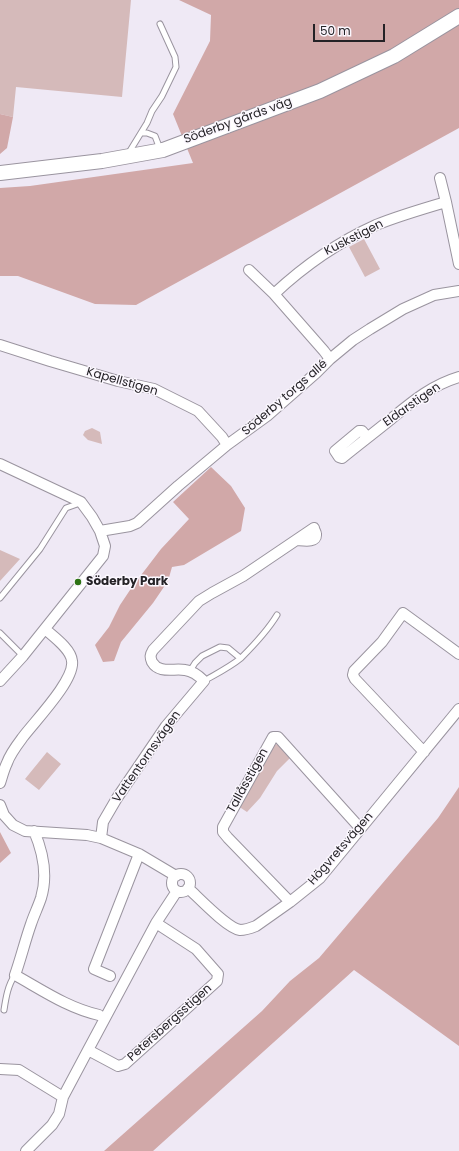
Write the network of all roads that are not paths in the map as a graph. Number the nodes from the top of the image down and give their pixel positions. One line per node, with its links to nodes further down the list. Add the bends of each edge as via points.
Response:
1 (459, 16): 4 (main road, Söderby gårds väg, via 394,56 320,91)
2 (160, 24): 3 (lane, via 175,57 176,67)
3 (141, 133): 4 (lane, via 154,136); 5 (lane)
4 (160, 150): 5 (main road, Söderby gårds väg)
5 (127, 157): 6 (main road, Söderby gårds väg)
6 (0, 173)
7 (440, 178): 8 (street)
8 (446, 202): 9 (street); 12 (street, Kuskstigen, via 375,226 333,248 310,262)
9 (459, 264)
10 (249, 270): 12 (street)
11 (459, 291): 14 (street, Söderby torgs allé, via 434,295 403,309 358,336)
12 (274, 294): 14 (street)
13 (0, 345): 17 (street, Kapellstigen, via 50,362 154,390 198,412)
14 (330, 359): 17 (street, Söderby torgs allé, via 267,416)
15 (459, 377): 16 (street, Eldarstigen, via 428,390)
16 (367, 438)
17 (228, 445): 20 (street, Söderby torgs allé, via 136,523)
18 (0, 464): 19 (street)
19 (81, 502): 20 (street); 22 (lane, via 66,508 40,550)
20 (100, 531): 24 (street, via 105,546 103,556)
21 (296, 540): 29 (street, via 243,576 199,601 153,650 150,657 158,668)
22 (0, 598)
23 (278, 615): 28 (lane, Vattentornsvägen)
24 (45, 629): 27 (street); 34 (street, via 71,655 73,662 70,676 23,737 7,762)
25 (0, 633): 27 (lane)
26 (459, 654): 33 (street, via 403,614 382,642 354,671 355,679)
27 (23, 656): 30 (street)
28 (240, 658): 29 (lane, via 228,648 220,647 202,656); 31 (lane, Vattentornsvägen)
29 (190, 671): 31 (street)
30 (1, 678)
31 (204, 681): 38 (street, Vattentornsvägen, via 166,726 118,798 103,822)
32 (459, 709): 33 (street, Högvretsvägen)
33 (424, 752): 36 (street, Högvretsvägen)
34 (0, 783)
35 (0, 805): 37 (street, via 4,815 13,825 25,831)
36 (360, 828): 43 (street, Högvretsvägen, via 320,878); 43 (street, Tallåsstigen, via 278,737 273,737 223,827 228,838)
37 (34, 831): 38 (street); 45 (street, via 42,853 44,885)
38 (101, 838): 39 (street)
39 (139, 854): 40 (street); 46 (street, via 94,969)
40 (176, 876): 41 (street, via 182,874 188,877); 42 (street, via 172,882)
41 (188, 888): 42 (street); 43 (street, Högvretsvägen, via 230,926 240,930 256,926)
42 (177, 891): 44 (street)
43 (290, 902)
44 (156, 923): 49 (street); 49 (street, Petersbergsstigen, via 196,949 218,974 217,981 125,1064 118,1066)
45 (15, 975): 47 (lane, via 10,982); 48 (street, via 66,1003)
46 (110, 976)
47 (4, 1010)
48 (99, 1015)
49 (88, 1050): 51 (street)
50 (0, 1069): 51 (street, via 19,1070)
51 (63, 1097): 52 (street, via 59,1114 52,1125)
52 (26, 1151)

